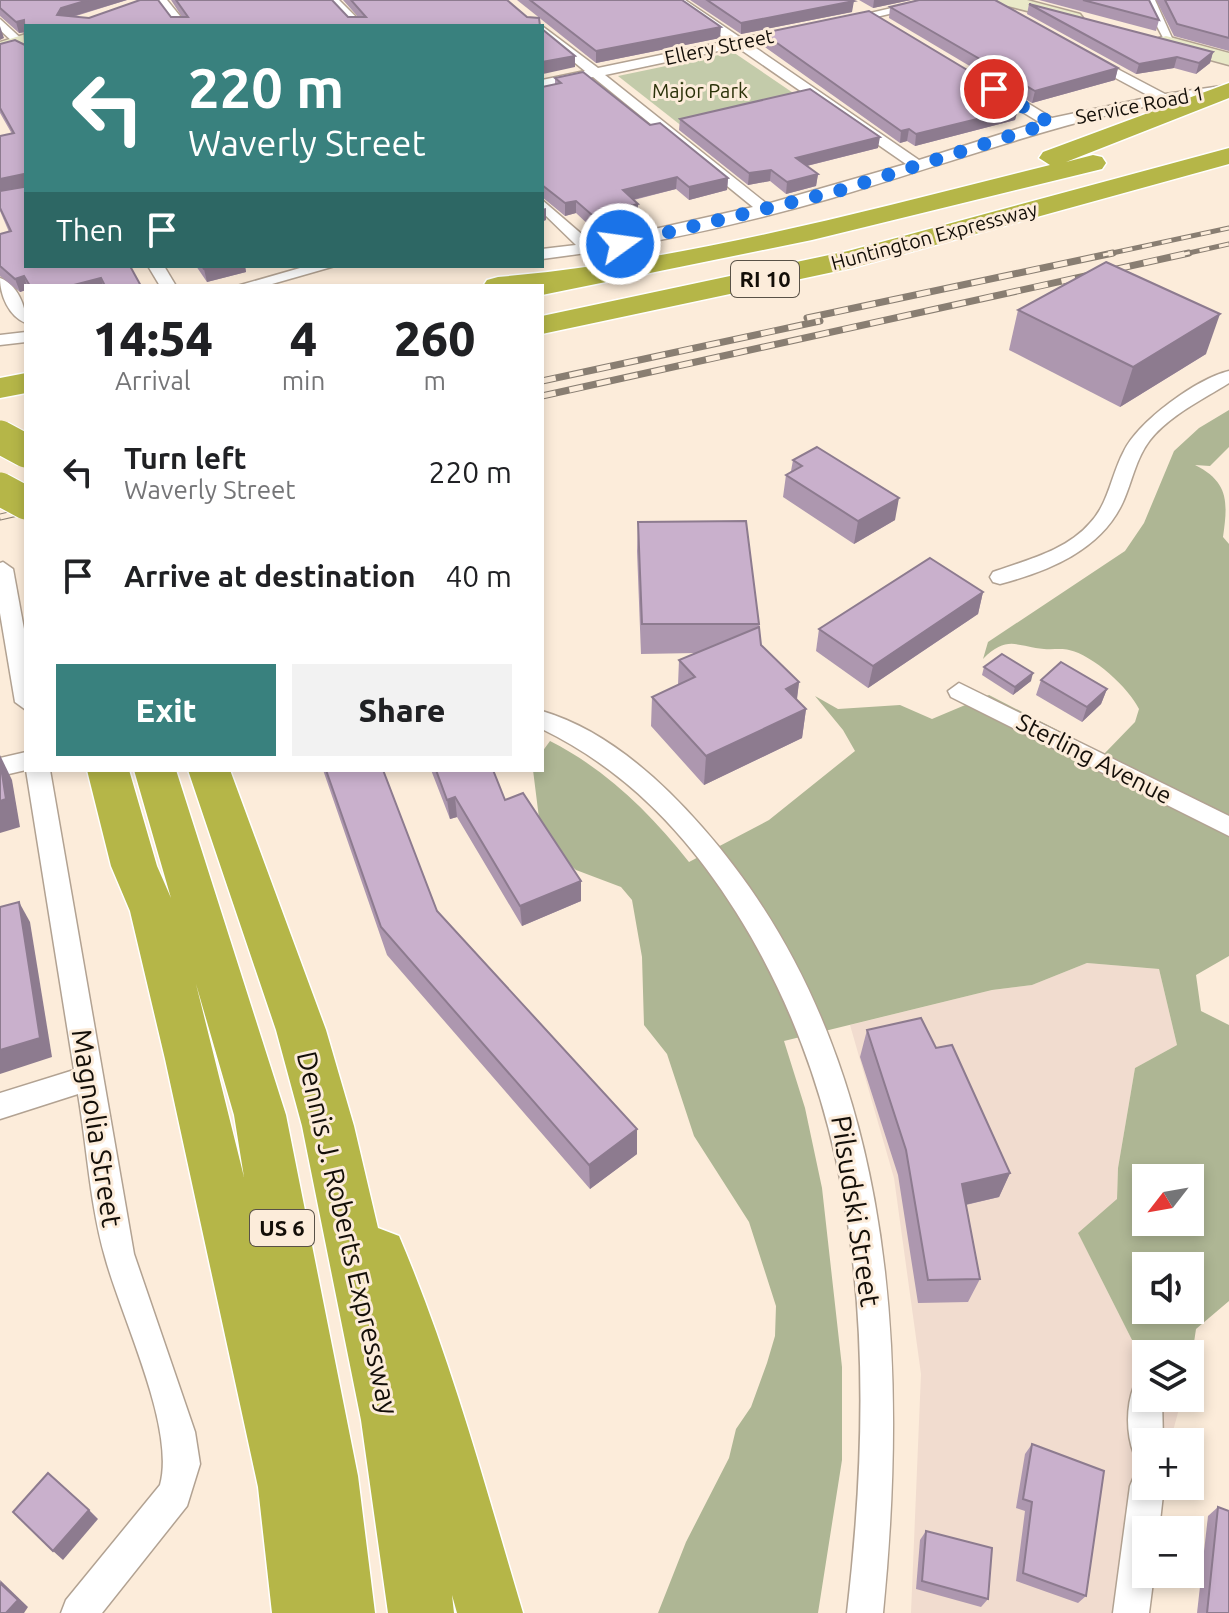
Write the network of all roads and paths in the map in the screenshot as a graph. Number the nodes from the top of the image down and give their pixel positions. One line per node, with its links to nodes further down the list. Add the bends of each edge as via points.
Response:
1 (158, 0): 8 (main road); 13 (street)
2 (332, 0): 14 (street)
3 (677, 0): 20 (street)
4 (845, 0): 9 (street)
5 (943, 0): 9 (street)
6 (1149, 0): 22 (street)
7 (998, 2): 10 (street); 15 (main road)
8 (136, 6)
9 (871, 15): 12 (street); 16 (street)
10 (1018, 19)
11 (0, 23): 21 (street)
12 (884, 23)
13 (180, 24)
14 (357, 24)
15 (1097, 24)
16 (826, 25)
17 (810, 28): 20 (street, Ellery Street)
18 (544, 32): 26 (street)
19 (1142, 36): 22 (main road)
20 (739, 43): 26 (street, Ellery Street); 35 (street)
21 (24, 44): 23 (main road)
22 (1172, 44): 25 (main road)
23 (0, 48)
24 (1073, 49): 30 (street)
25 (1226, 59)
26 (595, 73): 28 (street, Ellery Street); 38 (street)
27 (977, 79): 31 (street)
28 (544, 84)
29 (1229, 89): 30 (street, Service Road 1); 40 (highway, via 1045,160)
30 (1164, 99): 31 (street, Service Road 1)
31 (1050, 123): 35 (street, Service Road 1)
32 (1179, 141): 49 (highway, via 1113,166 900,227)
33 (1149, 148): 40 (highway, Huntington Expressway / RI 10)
34 (1229, 156): 39 (highway, Huntington Expressway / RI 10)
35 (917, 165): 38 (street, Service Road 1)
36 (1229, 181): 39 (highway)
37 (544, 206): 41 (street)
38 (764, 209): 41 (street, Service Road 1)
39 (998, 220): 51 (highway, Huntington Expressway / RI 10, via 795,273); 54 (highway, via 922,253 729,304)
40 (839, 225): 44 (highway, Huntington Expressway / RI 10)
41 (589, 249): 42 (street, Service Road 1)
42 (544, 254)
43 (319, 268): 46 (street)
44 (579, 279): 47 (highway); 48 (highway, Huntington Expressway / RI 10)
45 (0, 283): 50 (street)
46 (253, 284)
47 (521, 284)
48 (544, 285)
49 (544, 304)
50 (24, 315)
51 (544, 325)
52 (24, 337): 53 (street)
53 (0, 340)
54 (544, 343)
55 (24, 363): 56 (highway)
56 (0, 366)
57 (1229, 376): 69 (street, via 1166,417 1140,442 1116,499 1096,530 1064,551)
58 (24, 383): 59 (highway)
59 (0, 388)
60 (24, 408): 61 (highway)
61 (0, 412)
62 (0, 437): 64 (highway, bridge)
63 (24, 443): 65 (highway)
64 (24, 450)
65 (0, 451)
66 (0, 489): 67 (highway, bridge)
67 (24, 502)
68 (3, 569): 70 (street)
69 (1000, 577)
70 (24, 690)
71 (959, 691): 80 (street, Sterling Avenue)
72 (544, 720): 92 (street, Pilsudski Street, via 597,746 683,817 747,903 787,970 842,1110 871,1270 878,1388 880,1471)
73 (24, 761): 74 (street)
74 (0, 767)
75 (38, 772): 83 (street, Magnolia Street)
76 (109, 772): 82 (highway)
77 (155, 772): 82 (highway, US 6)
78 (210, 772): 81 (highway, Dennis J. Roberts Expressway / US 6)
79 (216, 772): 81 (highway)
80 (1229, 827)
81 (232, 836): 85 (highway, Dennis J. Roberts Expressway / US 6, via 301,1030)
82 (157, 859): 88 (highway, via 153,911 275,1419); 89 (highway, US 6, via 248,1066 327,1476)
83 (89, 1078): 84 (street); 87 (street, Magnolia Street, via 119,1254 178,1432 181,1480 165,1508)
84 (0, 1106)
85 (328, 1126): 90 (highway, Dennis J. Roberts Expressway / US 6, via 394,1434); 91 (highway, via 420,1368)
86 (1145, 1500): 93 (street)
87 (79, 1613)
88 (305, 1613)
89 (342, 1613)
90 (421, 1613)
91 (490, 1613)
92 (865, 1613)
93 (1131, 1613)

